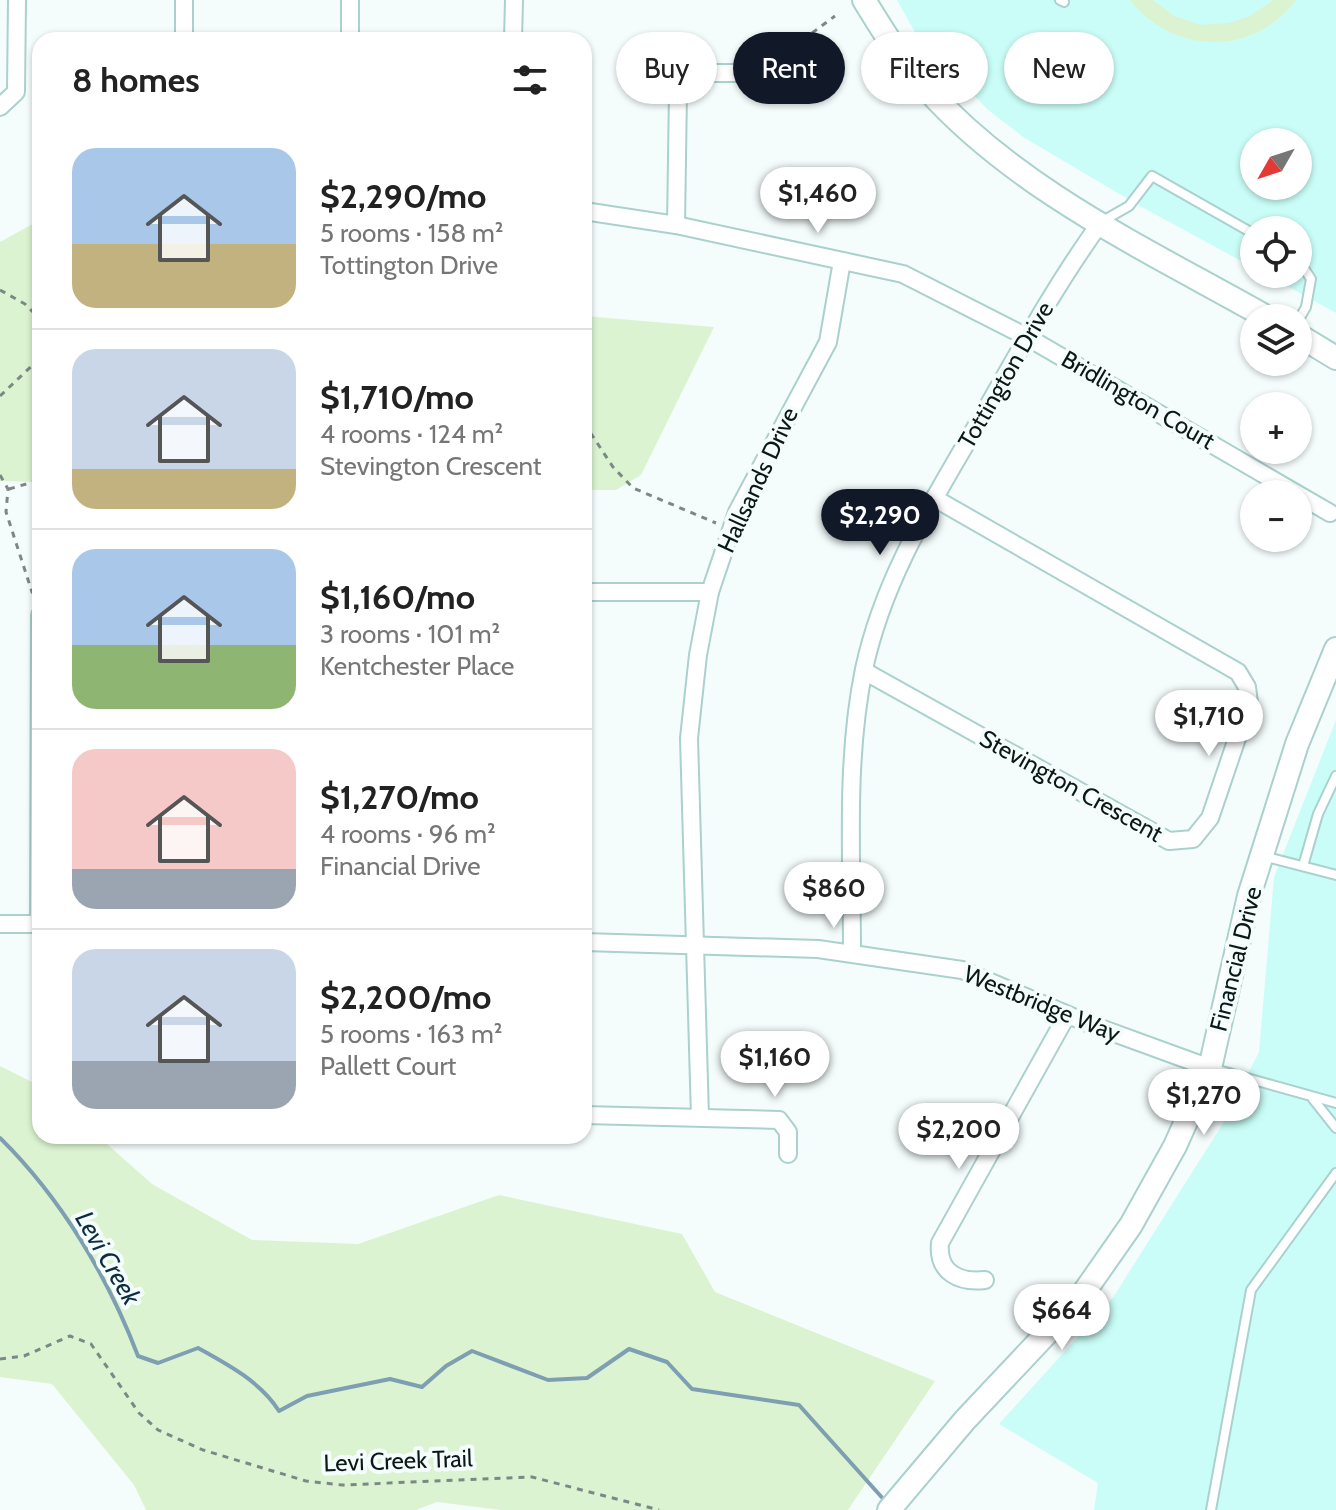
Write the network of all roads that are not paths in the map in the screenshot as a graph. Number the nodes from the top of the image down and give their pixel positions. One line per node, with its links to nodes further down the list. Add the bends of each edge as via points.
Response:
1 (17, 0): 10 (street, via 16,92)
2 (184, 0): 6 (street)
3 (350, 0): 7 (street)
4 (514, 0): 8 (street)
5 (864, 0): 12 (street, via 903,59 954,117 986,146)
6 (184, 32)
7 (350, 32)
8 (513, 32)
9 (733, 73): 13 (street, via 683,73 678,91)
10 (0, 107)
11 (592, 212): 13 (street, Bridlington Court)
12 (1101, 222): 14 (lane, via 1129,206 1152,176); 16 (street); 17 (street, Tottington Drive)
13 (676, 225): 15 (street, Bridlington Court)
14 (1240, 226)
15 (842, 261): 17 (street, Bridlington Court, via 903,274); 23 (street, Hallsands Drive, via 828,342 768,448 731,529)
16 (1244, 304)
17 (1027, 337): 20 (street, Tottington Drive); 21 (street, Bridlington Court)
18 (1312, 343): 19 (street)
19 (1336, 358)
20 (934, 498): 25 (street, Tottington Drive, via 886,592); 25 (street, Stevington Crescent, via 1238,672 1249,703 1210,818 1193,839 1169,841)
21 (1330, 513)
22 (592, 592): 23 (street)
23 (710, 592): 33 (street, Hallsands Drive, via 689,738)
24 (1336, 649): 27 (street, Financial Drive, via 1297,744)
25 (864, 671): 34 (street, Tottington Drive, via 852,767)
26 (1336, 776): 28 (lane)
27 (1262, 855): 28 (lane); 36 (street, Financial Drive)
28 (1303, 866): 29 (lane)
29 (1336, 875)
30 (0, 924): 31 (street)
31 (32, 924)
32 (592, 942): 33 (street, Westbridge Way)
33 (697, 945): 34 (street, Westbridge Way); 40 (street, Hallsands Drive)
34 (852, 953): 35 (street, Westbridge Way, via 962,970)
35 (1067, 1015): 36 (street, Westbridge Way); 44 (street, via 940,1243 941,1259 953,1275 965,1282)
36 (1210, 1068): 37 (lane); 45 (street, Financial Drive, via 1175,1146 1110,1258)
37 (1312, 1099): 38 (lane); 41 (lane)
38 (1336, 1103)
39 (592, 1115): 40 (street)
40 (700, 1117): 42 (street, via 779,1120 788,1132)
41 (1336, 1128)
42 (788, 1154)
43 (1336, 1173): 46 (lane, via 1251,1290)
44 (985, 1280)
45 (889, 1510)
46 (1211, 1510)

